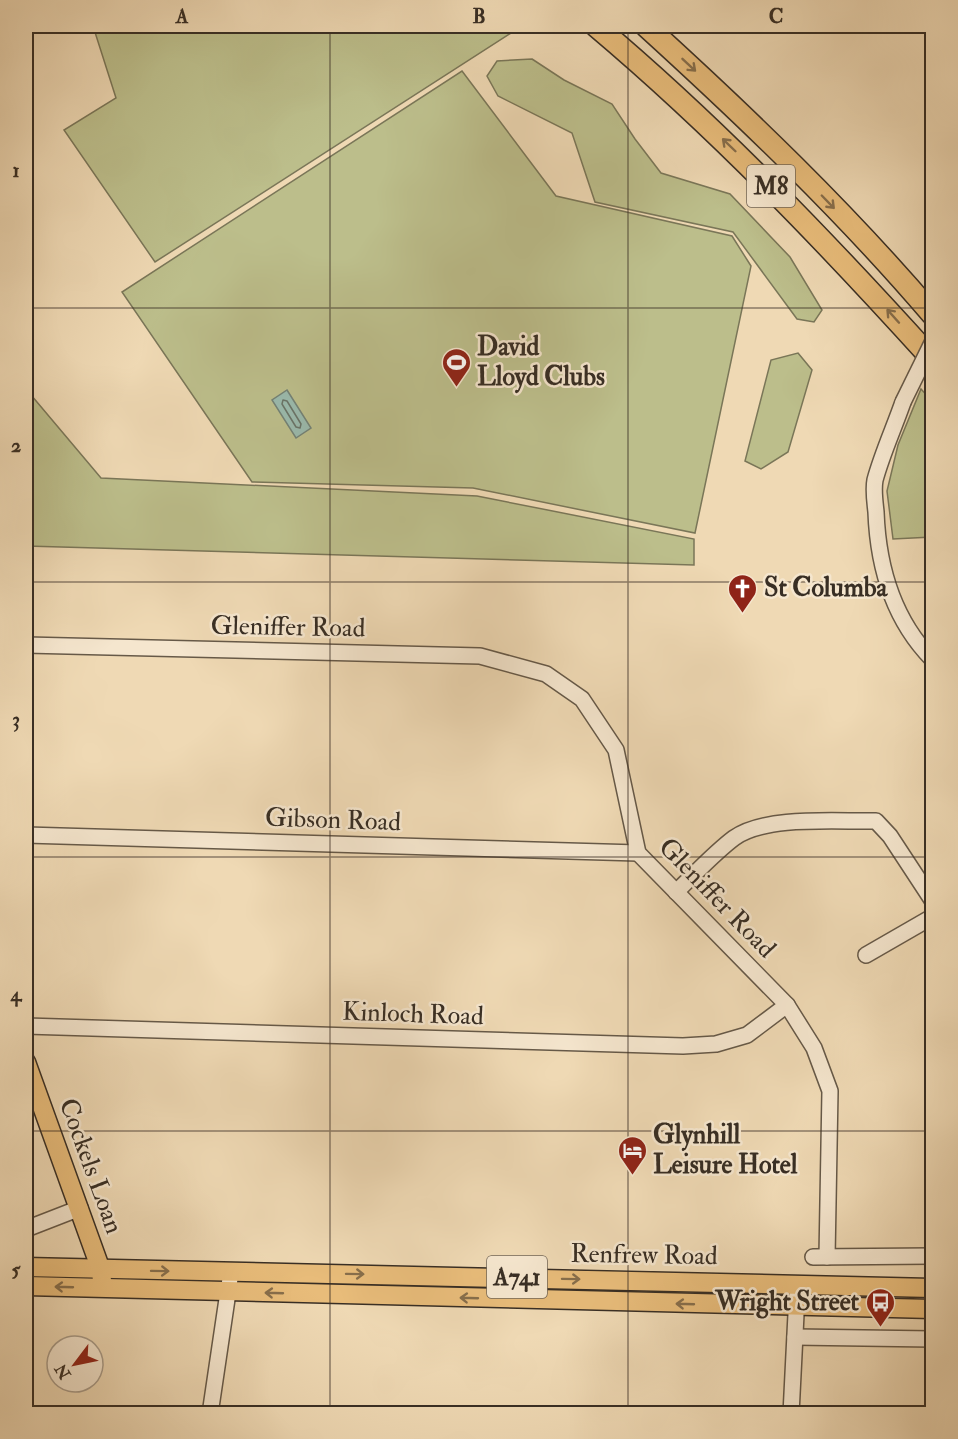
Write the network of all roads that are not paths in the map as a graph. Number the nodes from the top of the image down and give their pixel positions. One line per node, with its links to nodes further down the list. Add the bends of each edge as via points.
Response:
1 (596, 26): 5 (highway, M8, one-way to 1, via 784,200 660,79)
2 (646, 26): 3 (highway, M8, one-way to 3, via 776,148)
3 (933, 314)
4 (933, 343): 7 (street, bridge, via 903,402 874,482 882,568 892,599 904,622)
5 (933, 360)
6 (26, 645): 9 (street, Gleniffer Road, via 480,656 546,674 582,699 616,750)
7 (933, 659)
8 (26, 836): 9 (street, Gibson Road)
9 (638, 853): 10 (street, Gleniffer Road)
10 (676, 892): 11 (street, via 735,837 759,826 876,821); 14 (street, Gleniffer Road)
11 (933, 900)
12 (933, 917): 13 (street)
13 (866, 955)
14 (787, 1005): 15 (street, Kinloch Road, via 747,1035 716,1044 683,1046); 19 (street, Gleniffer Road, via 813,1048 830,1091 820,1257)
15 (26, 1026)
16 (26, 1062): 17 (main road, Cockels Loan)
17 (80, 1208): 18 (street); 22 (main road, Cockels Loan)
18 (26, 1228)
19 (933, 1256)
20 (26, 1267): 22 (main road, A741)
21 (231, 1272): 22 (main road, Renfrew Road / A741, one-way to 21); 23 (main road, Renfrew Road / A741, one-way to 23); 26 (street)
22 (102, 1279): 24 (main road, A741, one-way to 24); 26 (main road, Renfrew Road / A741)
23 (798, 1284): 25 (main road, Renfrew Road / A741); 27 (street)
24 (26, 1286)
25 (933, 1288)
26 (229, 1292): 27 (main road, Renfrew Road / A741, one-way to 26); 31 (street)
27 (796, 1306): 28 (main road, Renfrew Road / A741); 29 (street)
28 (933, 1309)
29 (795, 1337): 30 (street); 32 (street)
30 (933, 1339)
31 (210, 1413)
32 (791, 1413)

